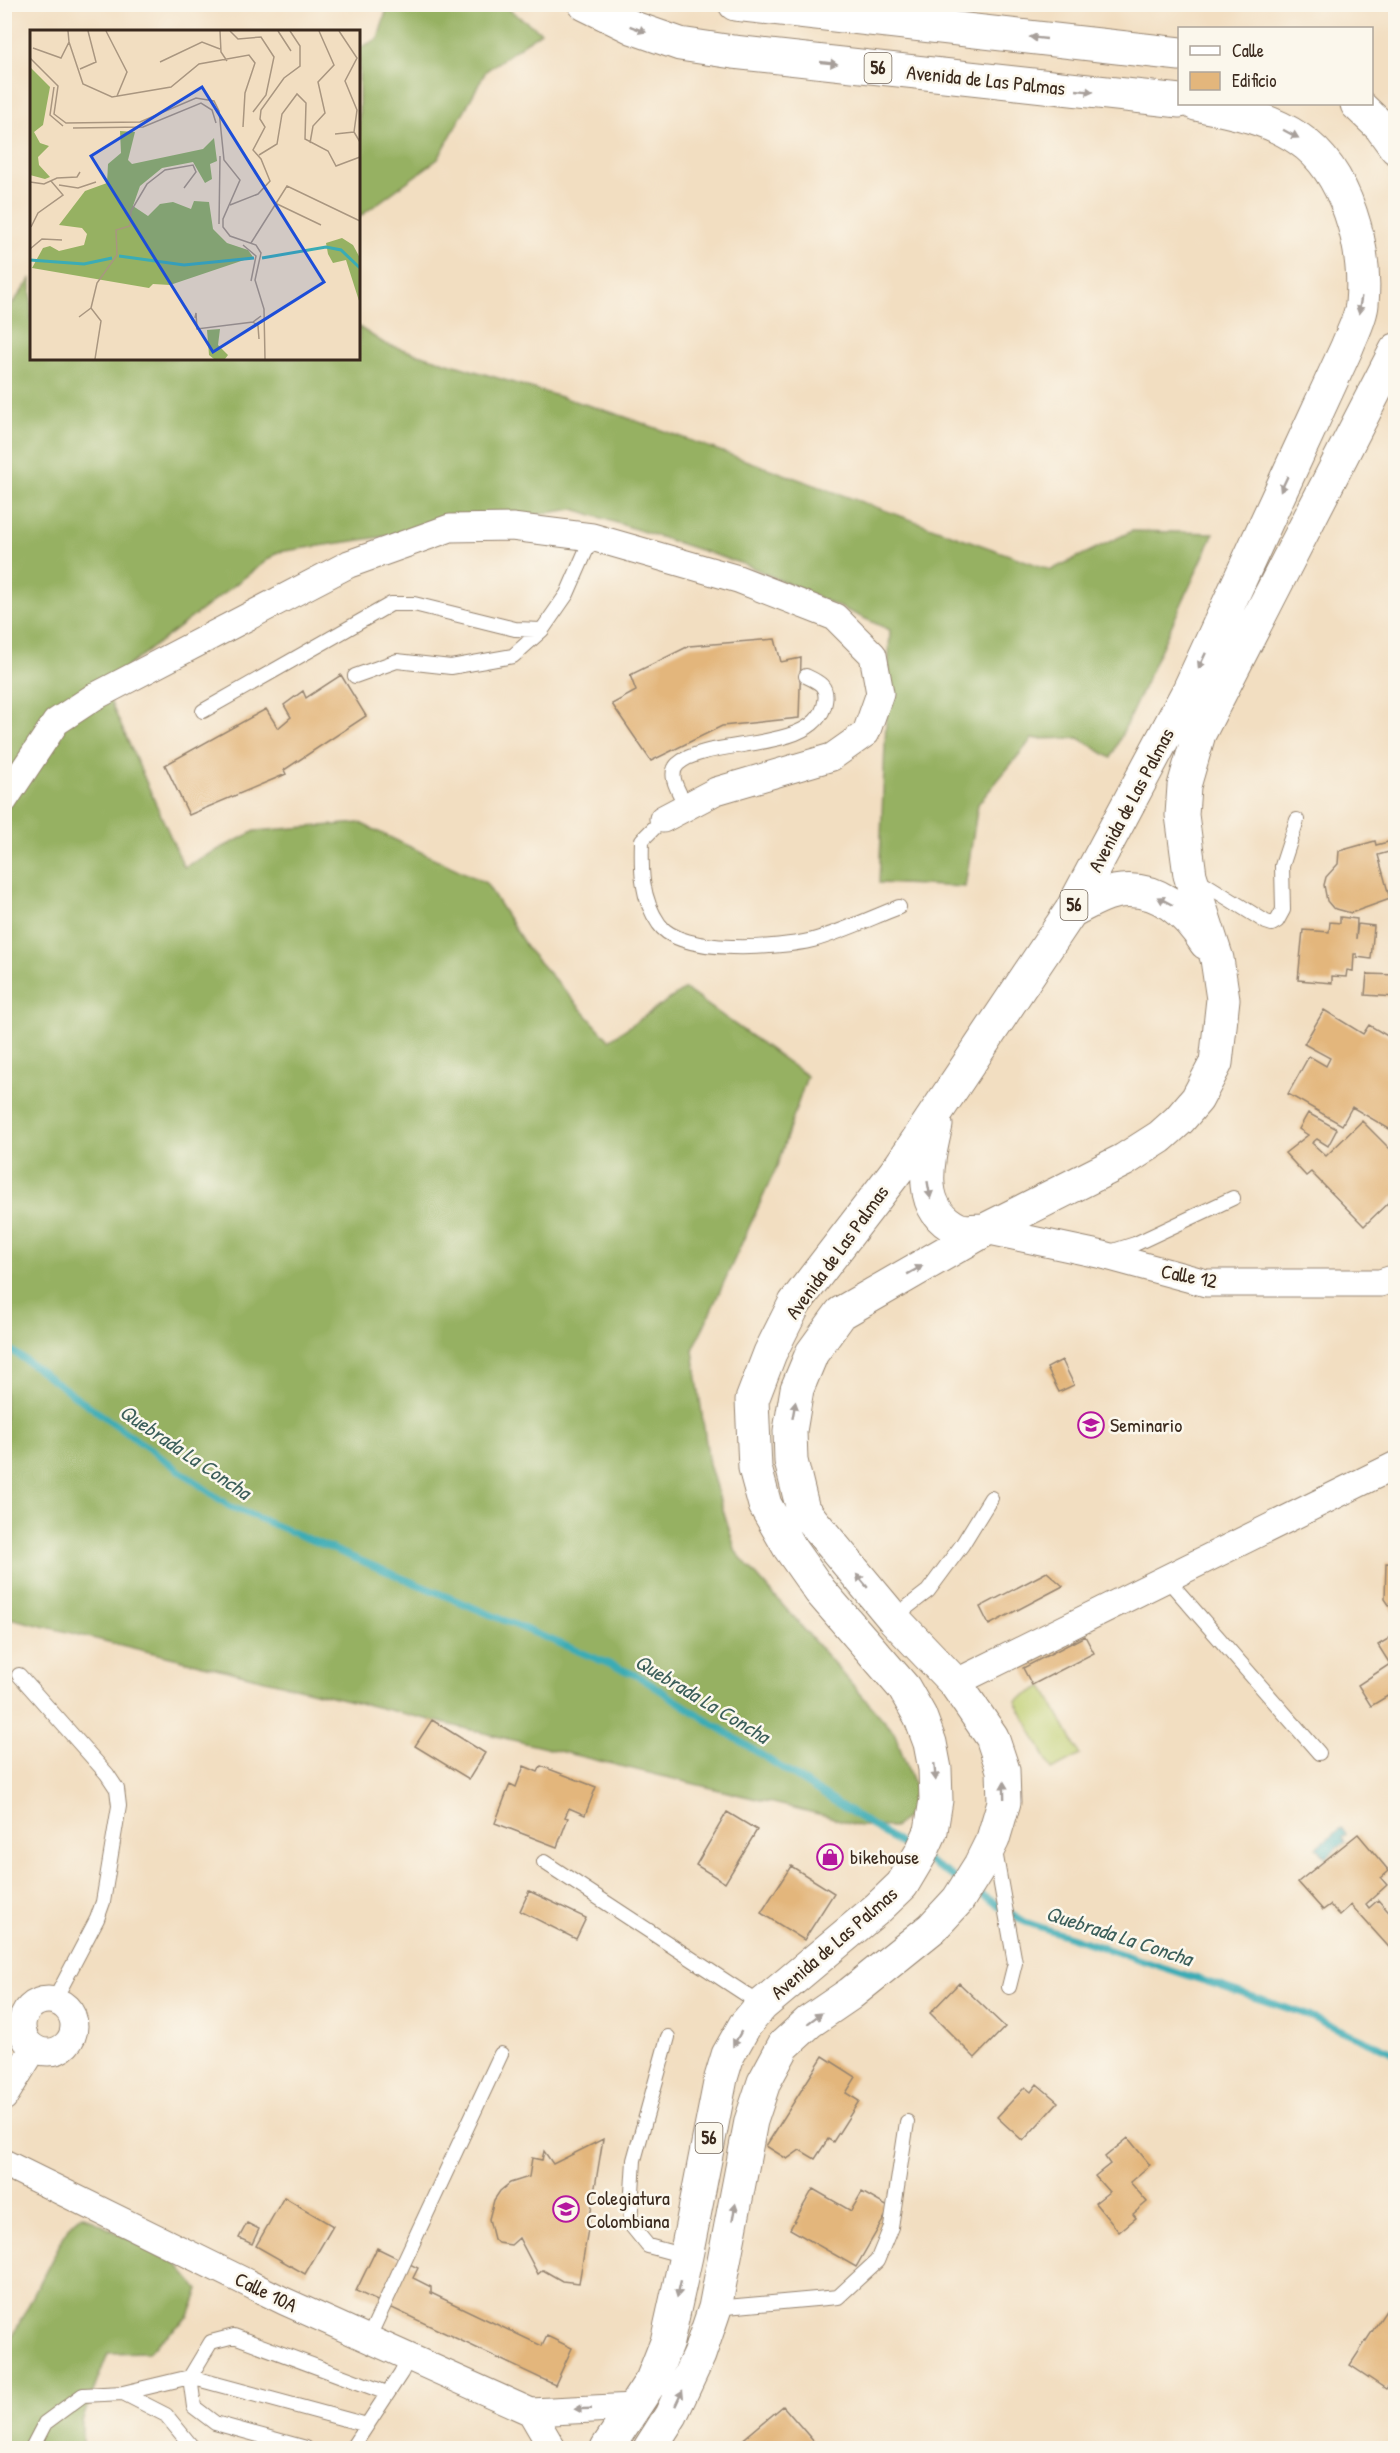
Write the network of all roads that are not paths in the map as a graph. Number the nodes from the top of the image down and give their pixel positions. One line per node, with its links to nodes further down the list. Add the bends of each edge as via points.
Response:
1 (585, 4): 4 (main road, Avenida de Las Palmas / 56, one-way to 4, via 634,28 680,44)
2 (735, 4): 3 (main road, one-way to 2)
3 (1178, 54)
4 (1178, 101)
5 (1202, 105): 20 (main road, Avenida de Las Palmas / 56, one-way to 20, via 1240,112 1275,126 1301,139 1323,162 1343,191 1355,226 1362,305 1347,347 1189,690)
6 (1358, 105): 7 (main road)
7 (1395, 148)
8 (1395, 350): 18 (main road, Avenida de Las Palmas / 56, via 1199,734 1184,786 1182,815)
9 (592, 537): 10 (lane, via 567,594); 14 (street, via 512,526 450,528 350,564 94,697 56,722); 15 (street, via 738,579 835,617 873,655 880,693 866,733 832,757 716,791)
10 (542, 630): 11 (lane, via 513,656 451,667 397,661); 13 (lane, via 515,629 414,604 391,604)
11 (356, 676)
12 (806, 676): 15 (lane, via 822,683 827,694 816,721 800,731 699,754 678,764 673,774)
13 (203, 711)
14 (4, 800)
15 (686, 806): 16 (street)
16 (663, 819): 19 (lane, via 642,840 641,877 646,899 660,926 679,937 712,947 742,948 813,940)
17 (1297, 820): 18 (lane, via 1282,866 1283,910 1272,924)
18 (1190, 875): 21 (main road, Avenida de Las Palmas / 56)
19 (899, 907)
20 (1071, 911): 21 (main road, one-way to 20, via 1195,925 1171,903 1140,890 1112,892); 22 (main road, Avenida de Las Palmas / 56)
21 (1217, 959): 24 (main road, Avenida de Las Palmas / 56, via 1223,999 1216,1063 1197,1099 1160,1137 1124,1160)
22 (939, 1112): 24 (main road, one-way to 24, via 926,1172 929,1197 940,1216 959,1230); 38 (main road, Avenida de Las Palmas / 56, one-way to 38, via 795,1303 752,1400 755,1468 765,1505 820,1591 904,1688 920,1716 935,1769 931,1831 902,1885)
23 (1233, 1198): 25 (lane)
24 (985, 1230): 25 (street, Calle 12); 30 (main road, Avenida de Las Palmas / 56, one-way to 24, via 803,1510 791,1461 790,1431 797,1389 812,1353 841,1313)
25 (1103, 1255): 26 (street, Calle 12, via 1206,1283 1380,1283)
26 (1395, 1278)
27 (1395, 1465): 29 (street)
28 (991, 1498): 30 (lane, via 928,1591)
29 (1167, 1579): 32 (street); 33 (lane)
30 (893, 1618): 32 (main road, Avenida de Las Palmas / 56)
31 (19, 1675): 37 (lane, via 117,1789 118,1806 103,1902)
32 (956, 1683): 34 (main road, Avenida de Las Palmas / 56, one-way to 32, via 1004,1802 1003,1770 992,1737)
33 (1319, 1753)
34 (987, 1852): 36 (lane, via 1015,1963); 46 (main road, Avenida de Las Palmas / 56, one-way to 34, via 751,2121 764,2082 784,2045 932,1928 958,1900)
35 (544, 1862): 38 (lane)
36 (1009, 1987)
37 (54, 2001): 40 (street, via 37,2003 25,2016 23,2033); 40 (street, via 63,2005 73,2019 72,2037 51,2052)
38 (762, 2005): 45 (main road, Avenida de Las Palmas / 56, one-way to 45, via 744,2025 721,2078)
39 (668, 2037): 45 (lane, via 634,2160 630,2224 648,2246)
40 (34, 2048): 42 (street)
41 (501, 2054): 47 (lane)
42 (4, 2097)
43 (906, 2122): 46 (lane, via 891,2227 877,2261 838,2297)
44 (4, 2163): 47 (street, Calle 10A)
45 (686, 2256): 52 (main road, Avenida de Las Palmas / 56, one-way to 52, via 667,2342 652,2380)
46 (715, 2308): 61 (main road, Avenida de Las Palmas / 56, one-way to 46, via 671,2415 699,2355)
47 (368, 2339): 48 (street, Calle 10A)
48 (409, 2357): 51 (lane); 53 (street, Calle 10A)
49 (190, 2377): 50 (lane); 51 (lane, via 211,2342 234,2336); 54 (lane); 57 (lane, via 194,2407 215,2424)
50 (123, 2393): 55 (lane, via 83,2395 45,2424); 56 (lane, via 166,2415)
51 (387, 2393): 54 (lane)
52 (634, 2407): 53 (street, Calle 10A, one-way to 53); 60 (main road, Avenida de Las Palmas / 56)
53 (531, 2412): 59 (street)
54 (368, 2425): 58 (lane)
55 (32, 2448)
56 (193, 2448)
57 (306, 2448)
58 (352, 2448)
59 (552, 2448)
60 (607, 2448)
61 (650, 2448)

